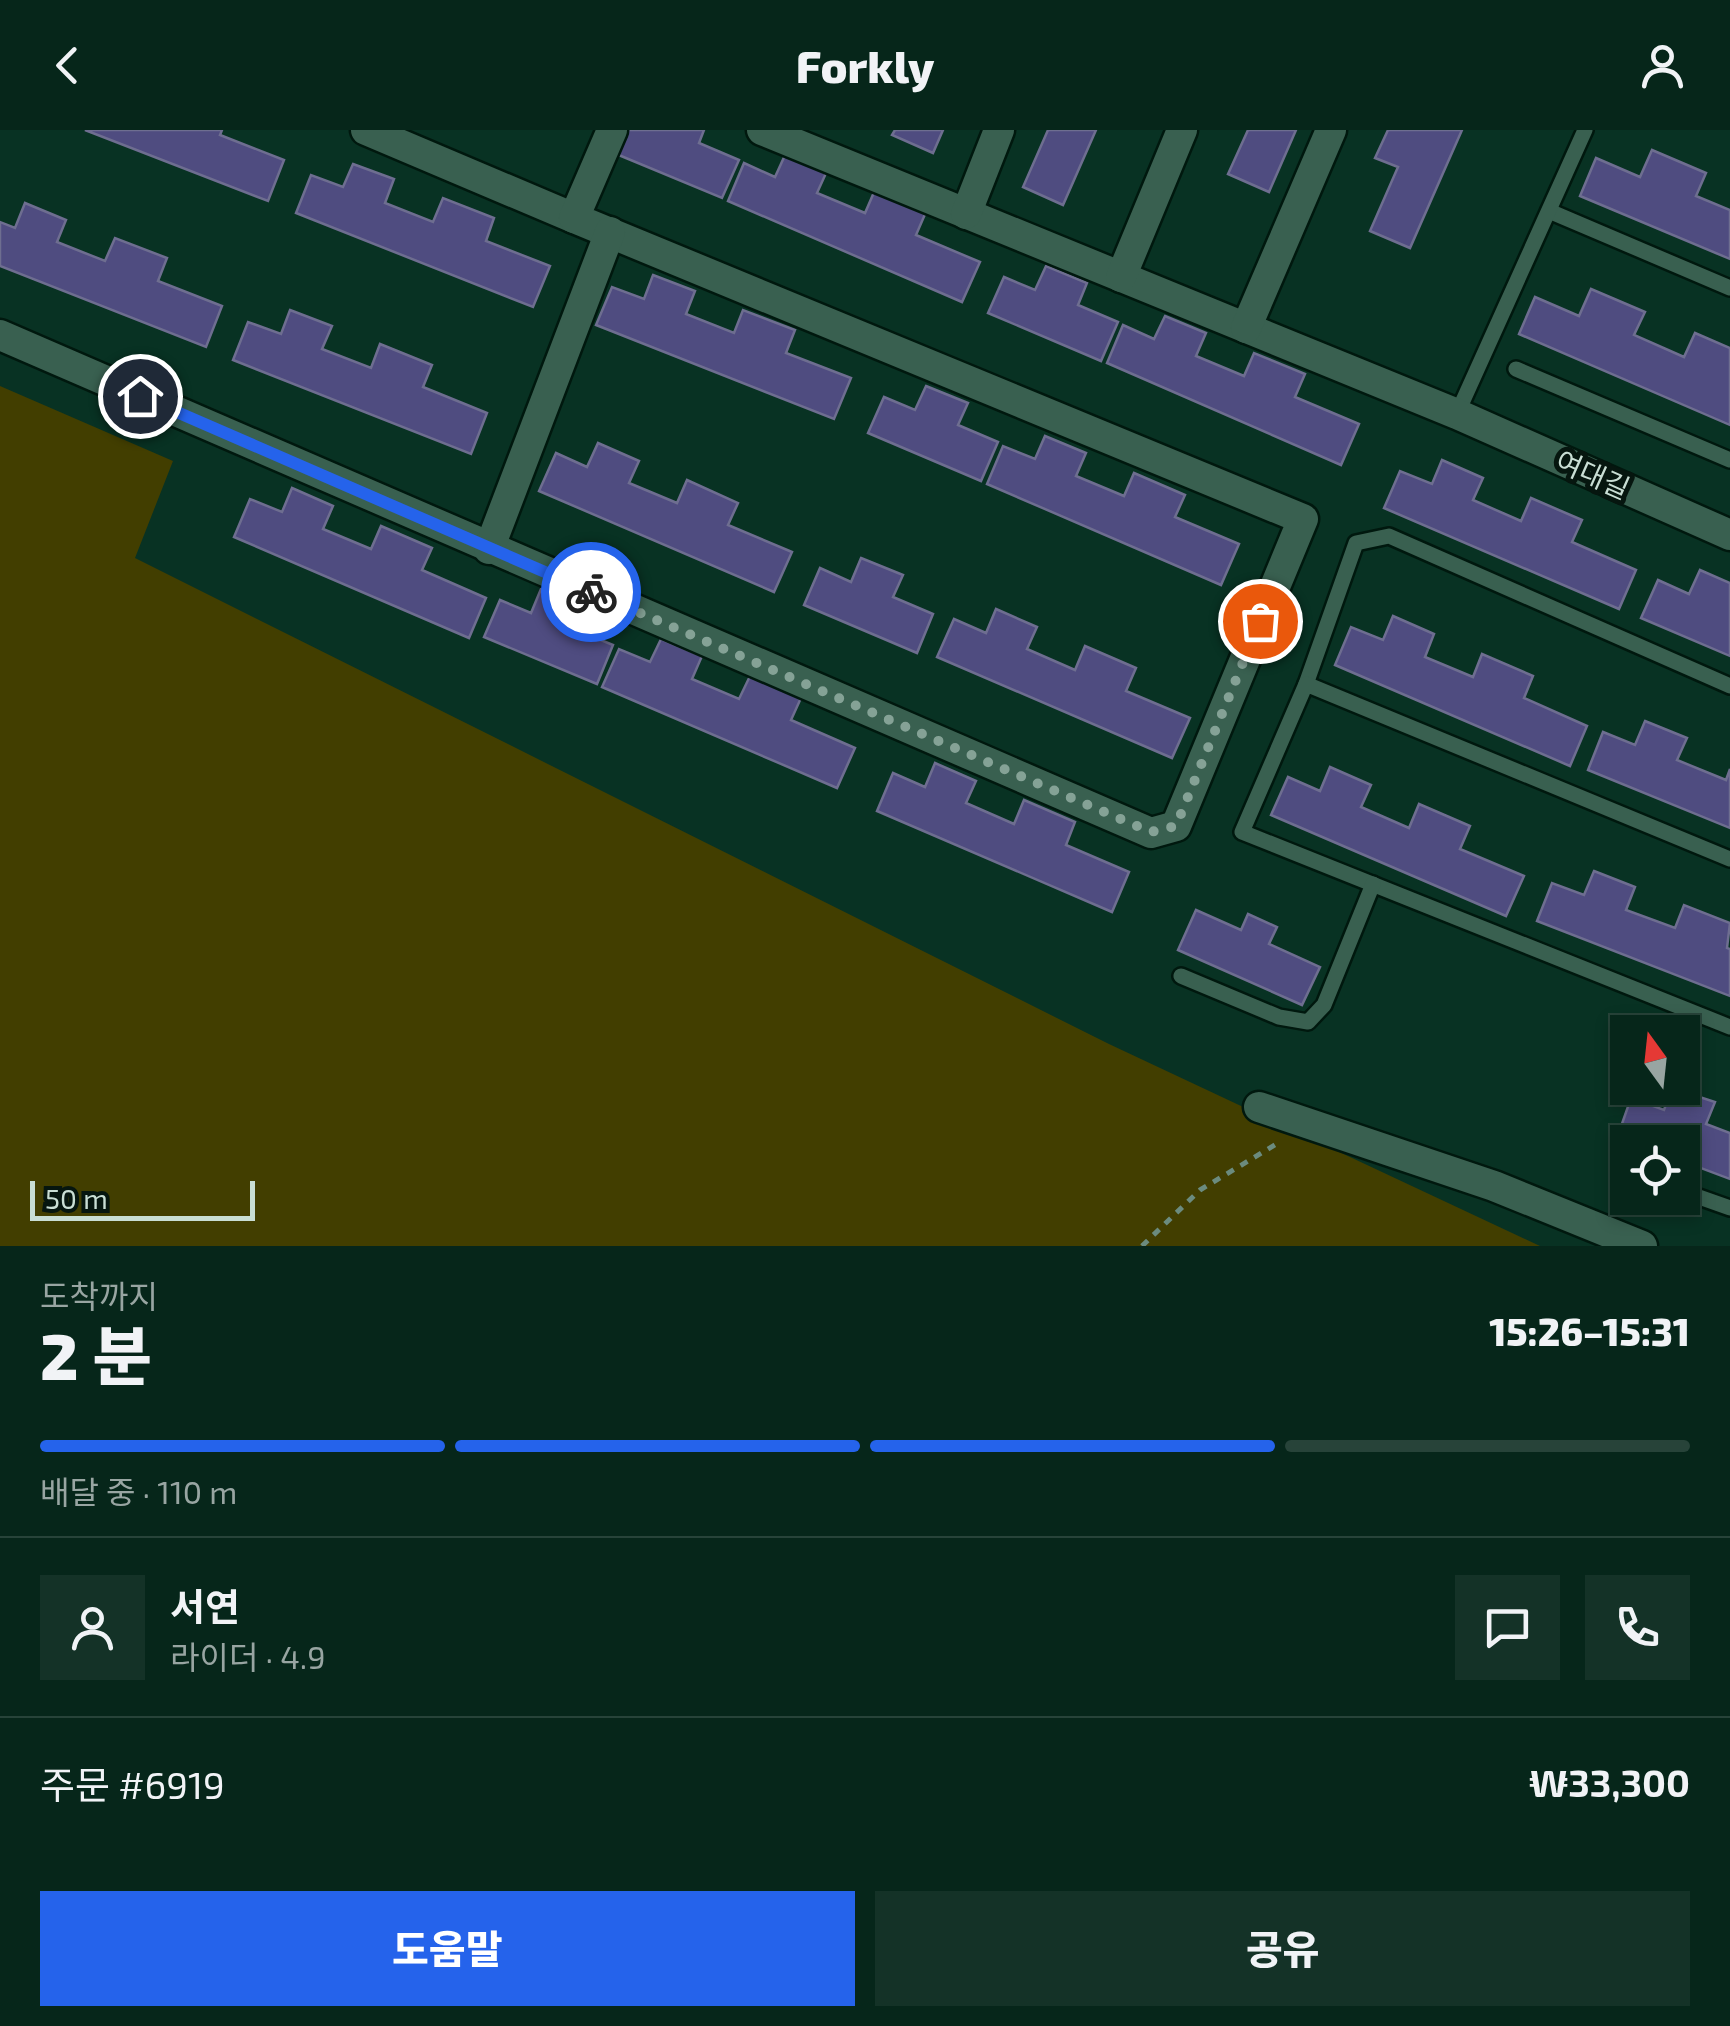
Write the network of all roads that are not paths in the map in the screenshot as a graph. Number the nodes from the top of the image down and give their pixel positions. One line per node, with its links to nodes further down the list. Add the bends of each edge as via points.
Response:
1 (366, 130): 10 (street)
2 (612, 130): 10 (street)
3 (762, 130): 9 (street, 여대길)
4 (999, 130): 9 (street)
5 (1182, 130): 12 (street)
6 (1332, 130): 14 (street)
7 (1585, 130): 8 (lane)
8 (1549, 211): 13 (lane); 17 (lane)
9 (966, 214): 12 (street, 여대길)
10 (574, 218): 11 (street)
11 (610, 232): 20 (street); 20 (street, via 1302,519 1176,826 1151,832)
12 (1121, 277): 14 (street, 여대길)
13 (1730, 288)
14 (1246, 328): 17 (street, 여대길)
15 (0, 335): 20 (street)
16 (1516, 369): 18 (lane)
17 (1457, 414): 19 (street, 여대길)
18 (1730, 460)
19 (1730, 535)
20 (489, 548)
21 (1306, 684): 22 (lane, via 1356,543 1389,536); 23 (lane); 24 (lane, via 1242,832)
22 (1730, 686)
23 (1730, 858)
24 (1373, 884): 25 (lane, via 1324,1005 1308,1022 1279,1018); 26 (lane)
25 (1182, 976)
26 (1730, 1027)
27 (1258, 1107): 30 (street, via 1494,1186)
28 (1700, 1197): 29 (lane)
29 (1730, 1208)
30 (1642, 1246)

